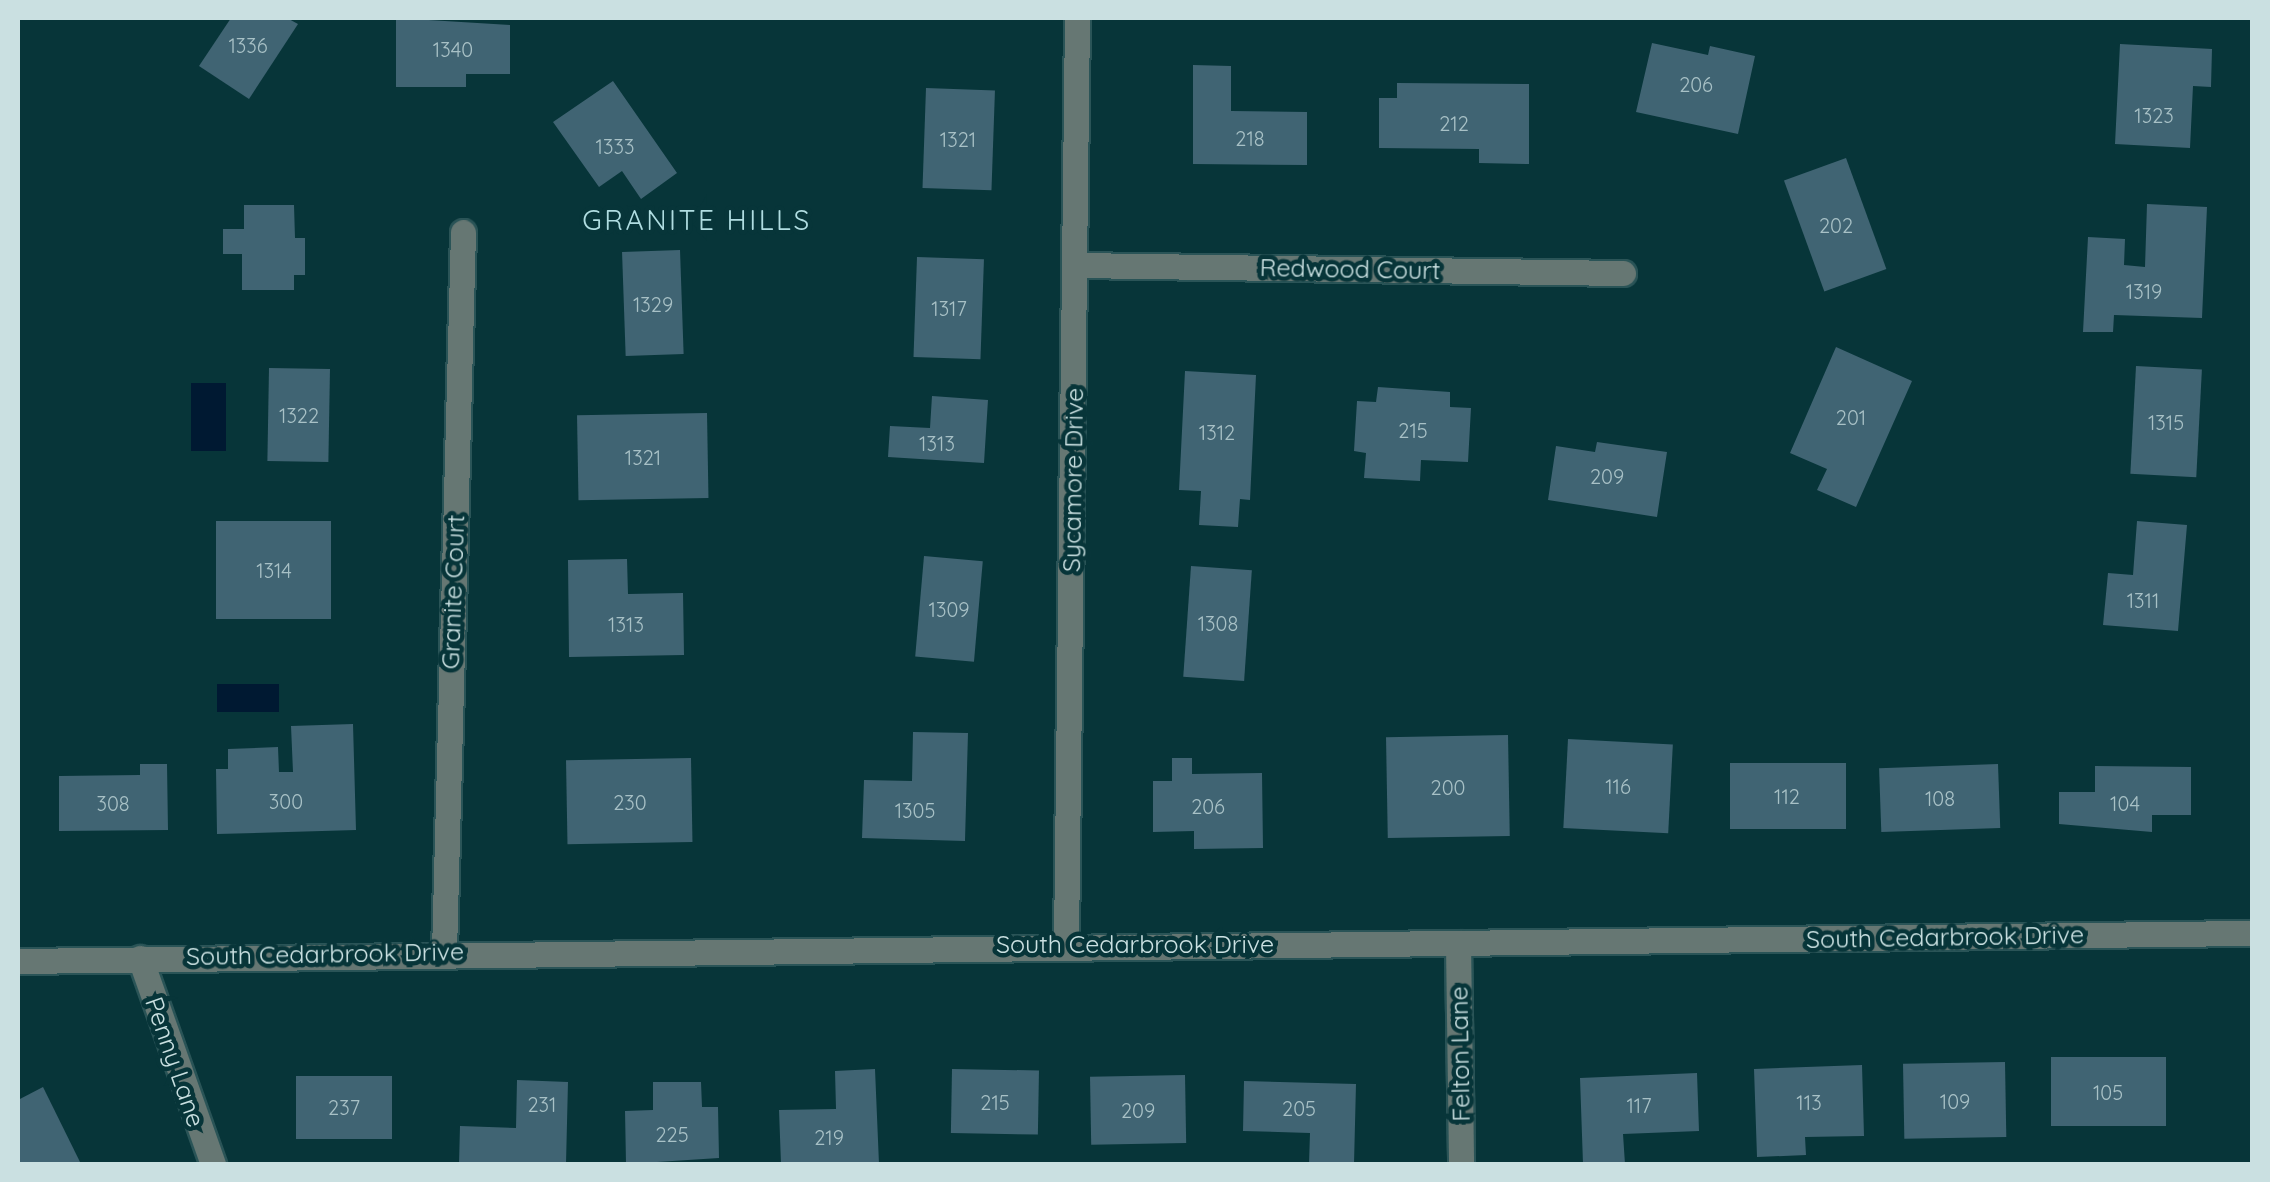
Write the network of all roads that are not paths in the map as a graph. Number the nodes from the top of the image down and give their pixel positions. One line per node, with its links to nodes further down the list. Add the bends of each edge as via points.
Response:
1 (1078, 18): 3 (street, Sycamore Drive)
2 (463, 232): 8 (street, Granite Court)
3 (1076, 266): 4 (street, Redwood Court); 6 (street, Sycamore Drive)
4 (1624, 273)
5 (2252, 933): 7 (street, South Cedarbrook Drive)
6 (1066, 943): 7 (street, South Cedarbrook Drive); 8 (street, South Cedarbrook Drive)
7 (1458, 943): 12 (street, Felton Lane)
8 (444, 952): 9 (street, South Cedarbrook Drive)
9 (140, 958): 10 (street, South Cedarbrook Drive); 11 (street, Penny Lane)
10 (18, 961)
11 (213, 1164)
12 (1461, 1164)

